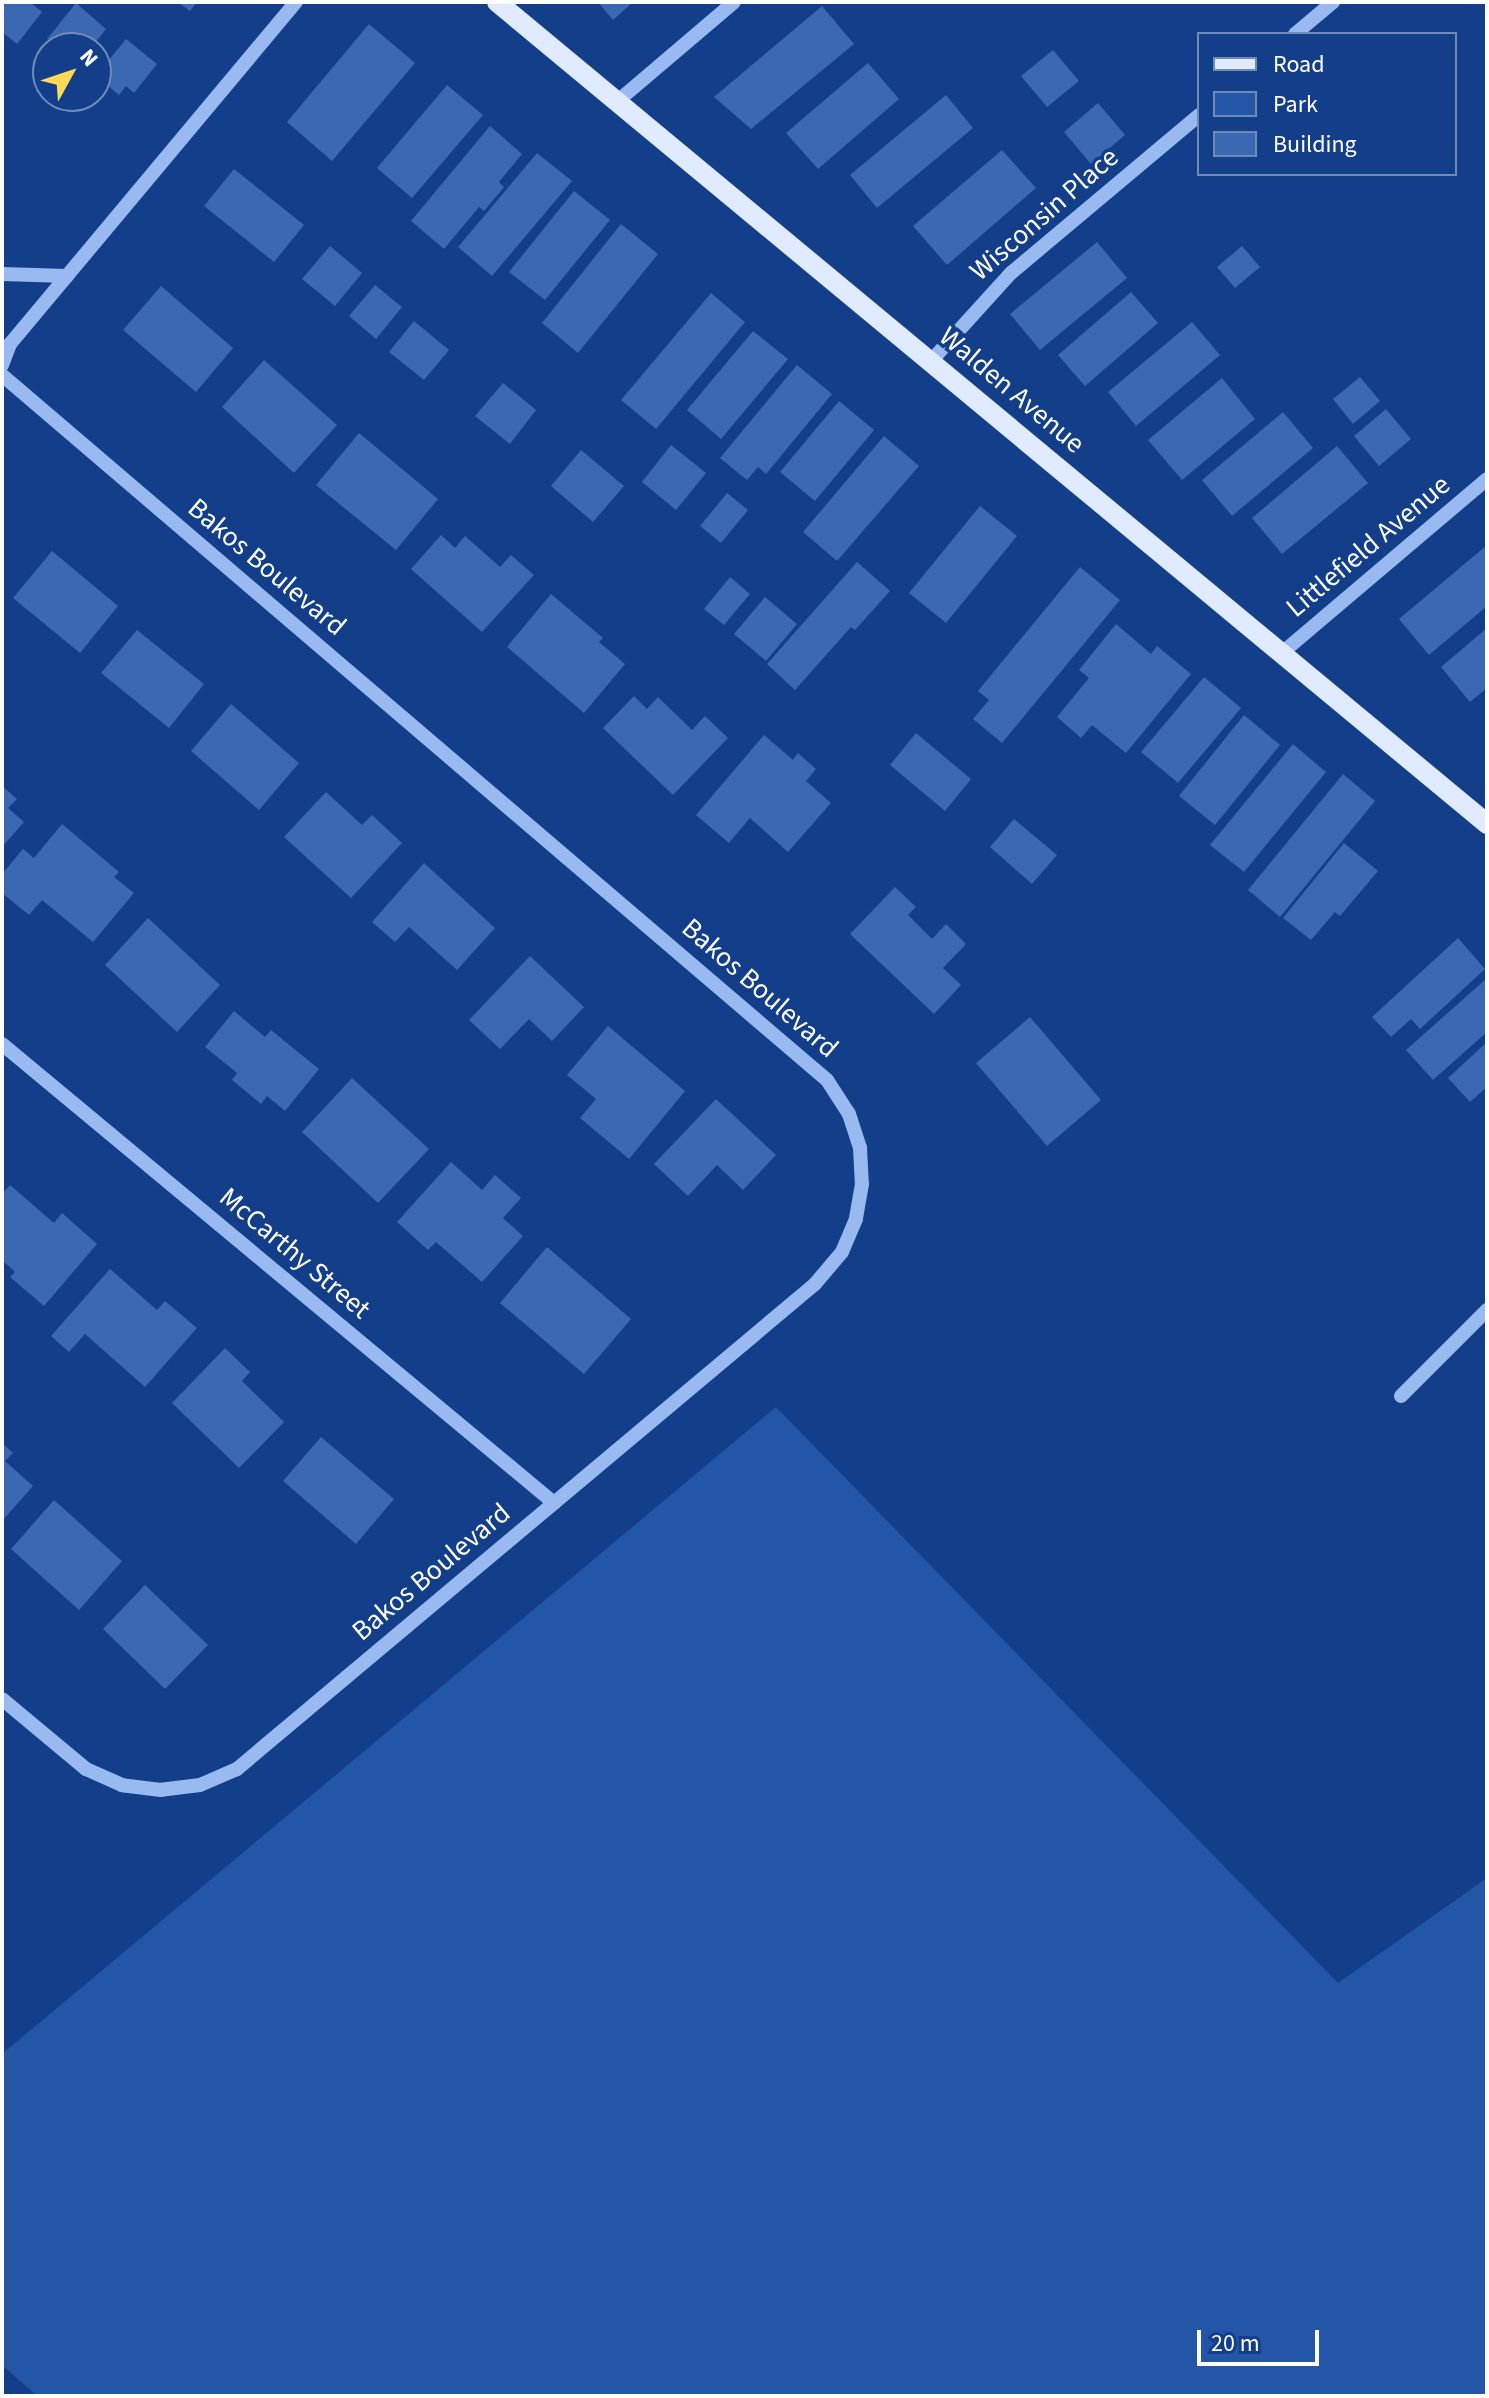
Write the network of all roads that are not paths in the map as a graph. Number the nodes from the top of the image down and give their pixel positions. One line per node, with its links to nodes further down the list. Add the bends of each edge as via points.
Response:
1 (296, 2): 9 (street)
2 (497, 2): 6 (main road, Walden Avenue)
3 (734, 2): 6 (street)
4 (1333, 2): 5 (street)
5 (1297, 32)
6 (619, 100): 10 (main road, Walden Avenue)
7 (1197, 117): 10 (street, Wisconsin Place, via 1011,273)
8 (2, 274): 9 (street)
9 (67, 276): 11 (street, via 10,344)
10 (932, 360): 14 (main road, Walden Avenue)
11 (2, 365)
12 (2, 375): 19 (street, Bakos Boulevard, via 827,1080 849,1114 860,1148 862,1184 856,1219 842,1252 815,1284)
13 (1487, 479): 14 (street, Littlefield Avenue)
14 (1283, 652): 15 (main road, Walden Avenue)
15 (1487, 824)
16 (2, 1044): 19 (street, McCarthy Street)
17 (1487, 1310): 18 (street)
18 (1401, 1396)
19 (554, 1503): 20 (street, Bakos Boulevard, via 237,1769 200,1785 161,1790 122,1785 86,1769)
20 (2, 1699)

